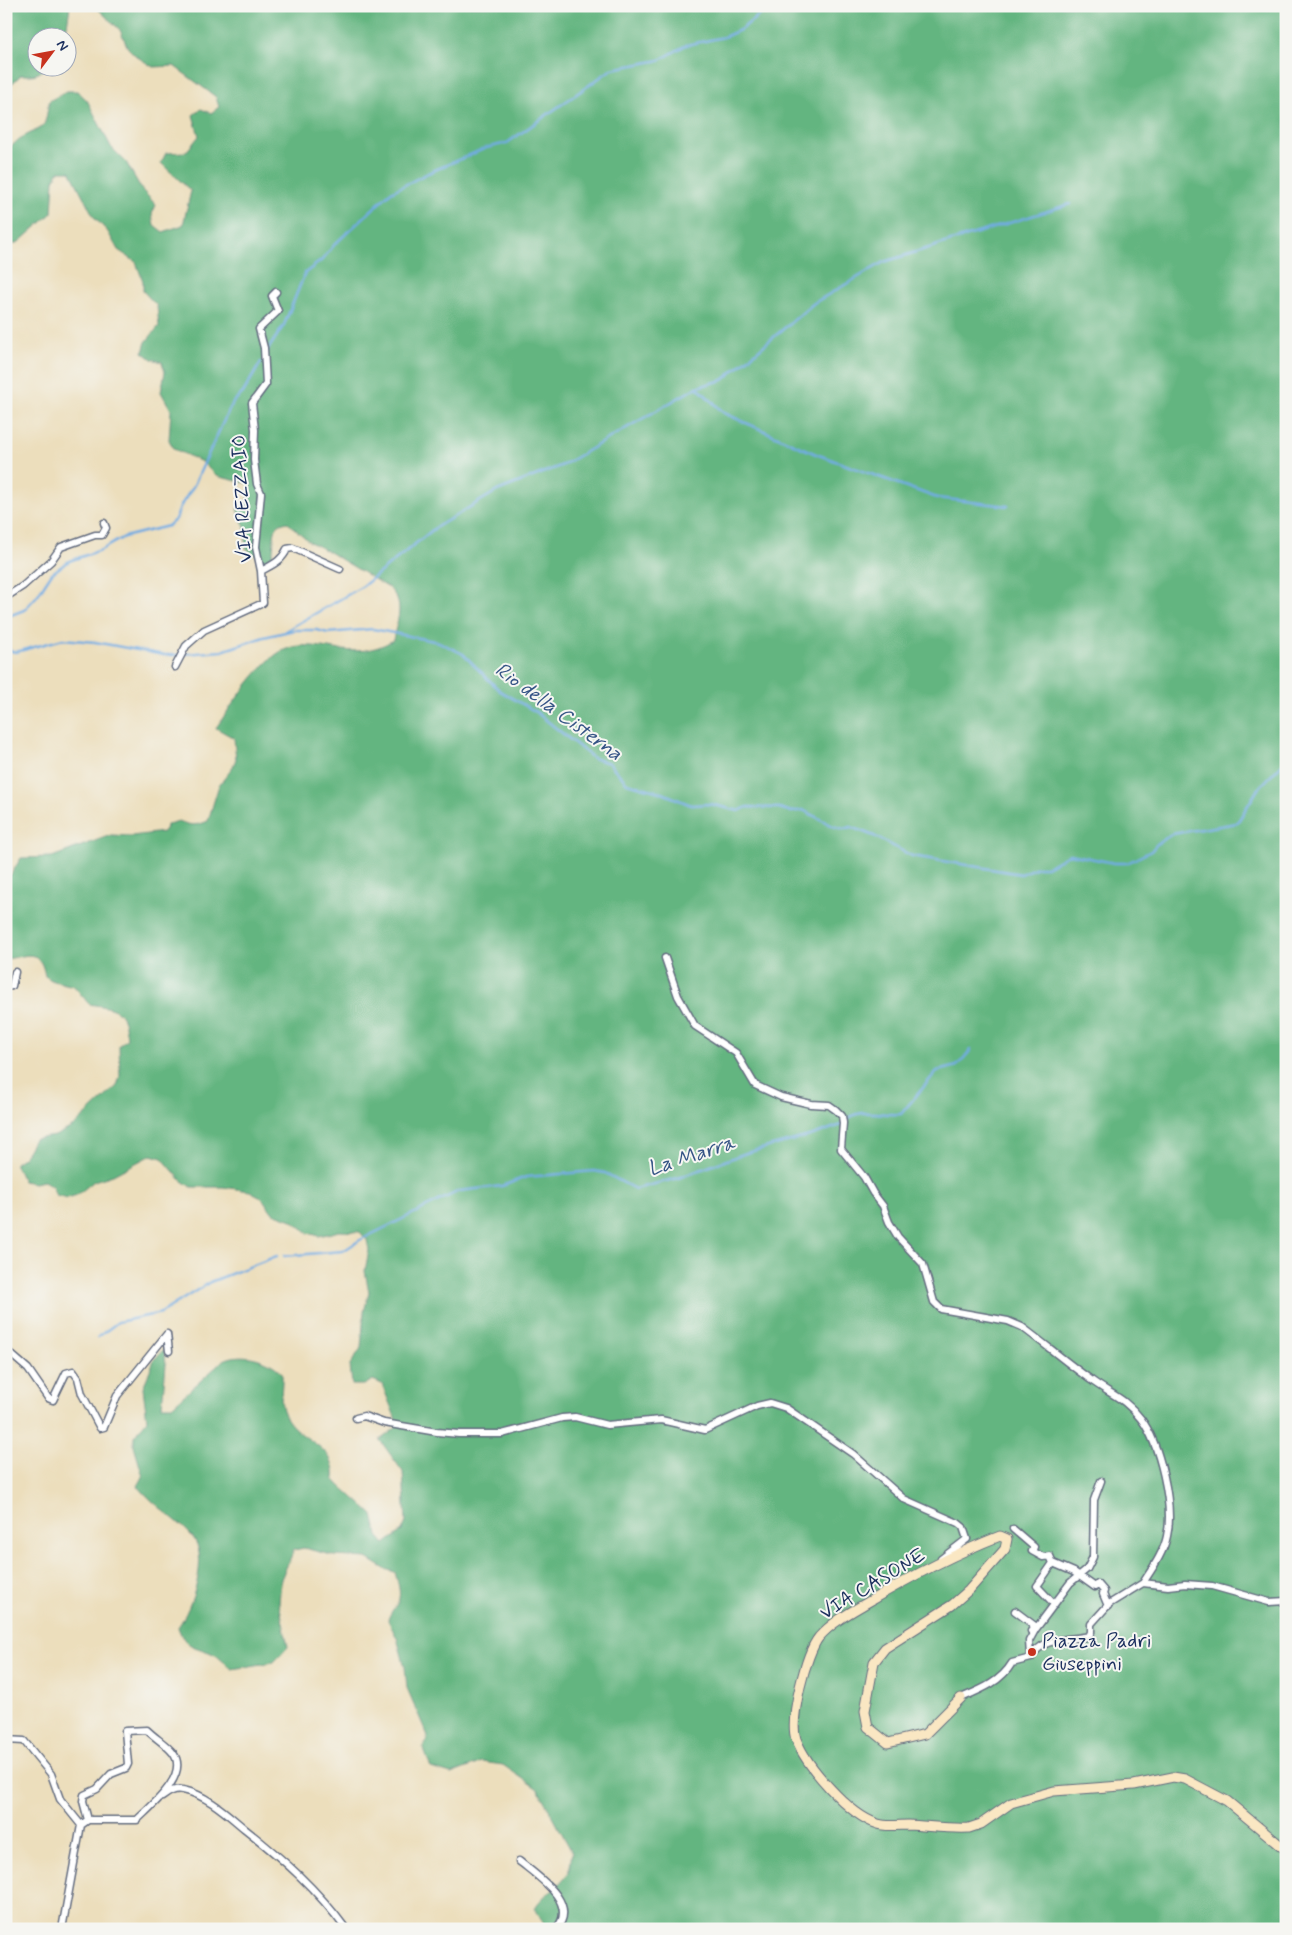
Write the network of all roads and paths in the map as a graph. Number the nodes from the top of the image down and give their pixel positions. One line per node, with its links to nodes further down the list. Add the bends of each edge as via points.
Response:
1 (276, 292): 4 (street, VIA REZZAIO, via 272,296 278,311 262,325 259,333 264,348 266,384 252,403 254,460 257,484 262,493 256,547)
2 (104, 523): 5 (street, via 106,528 102,535 61,547 51,561)
3 (340, 569): 4 (street, via 293,548 287,549 284,557)
4 (261, 571): 6 (street, via 263,603 204,630 186,646)
5 (6, 597)
6 (175, 667)
7 (665, 958): 18 (street, via 678,996 695,1026 736,1053 755,1085 781,1097 829,1105 842,1116 841,1149 883,1206 898,1237 923,1264 934,1302 941,1309 1008,1321 1022,1327 1093,1382 1121,1398 1142,1420 1156,1452 1166,1490 1169,1527 1167,1538)
8 (14, 972): 9 (street, via 12,986)
9 (6, 987)
10 (6, 1350): 11 (street, via 28,1369 48,1398 53,1400 66,1373 73,1371 100,1428 104,1427 116,1396 167,1334)
11 (168, 1350)
12 (356, 1418): 16 (street, via 364,1416 384,1423 459,1434 502,1434 575,1417 607,1425 661,1420 706,1430 757,1406 778,1405 853,1454 904,1499 963,1527 967,1538)
13 (1101, 1481): 17 (street, via 1094,1500 1093,1557 1087,1569)
14 (1012, 1529): 15 (street, via 1034,1547 1032,1551 1043,1557 1050,1556)
15 (1053, 1563): 17 (street); 20 (street, via 1037,1586)
16 (929, 1568): 25 (street, VIA CASONE, via 1000,1536 1007,1539 1005,1549 969,1590 952,1605 885,1648 874,1662 865,1711 868,1727 888,1743 916,1738 925,1734); 30 (street, VIA CASONE, via 827,1628 817,1639 810,1656 796,1706 796,1738 814,1770 838,1796 878,1824 969,1828 1011,1804 1054,1791 1134,1786 1173,1777 1185,1779 1227,1801)
17 (1079, 1575): 20 (street); 21 (street, via 1095,1587 1098,1584 1102,1588)
18 (1143, 1583): 19 (street, via 1212,1586 1268,1602); 21 (street)
19 (1286, 1601)
20 (1054, 1604): 23 (street)
21 (1108, 1606): 24 (street, VIA CASONE, via 1091,1624 1089,1636 1050,1642 1036,1648)
22 (1015, 1612): 23 (street, via 1034,1626)
23 (1033, 1633): 24 (street, via 1029,1641)
24 (1031, 1658): 25 (street, VIA CASONE, via 1012,1663 997,1680)
25 (961, 1698)
26 (6, 1740): 29 (street, via 24,1741 51,1774 60,1799)
27 (159, 1798): 28 (street, via 137,1820); 28 (street, via 175,1777 177,1761 173,1753 147,1730 125,1731 128,1764 84,1795); 33 (street, via 174,1789 183,1790 218,1806 314,1888)
28 (88, 1820): 29 (street)
29 (81, 1825): 32 (street)
30 (1286, 1850)
31 (519, 1862): 34 (street, via 558,1896 564,1912)
32 (62, 1929)
33 (346, 1929)
34 (556, 1929)

